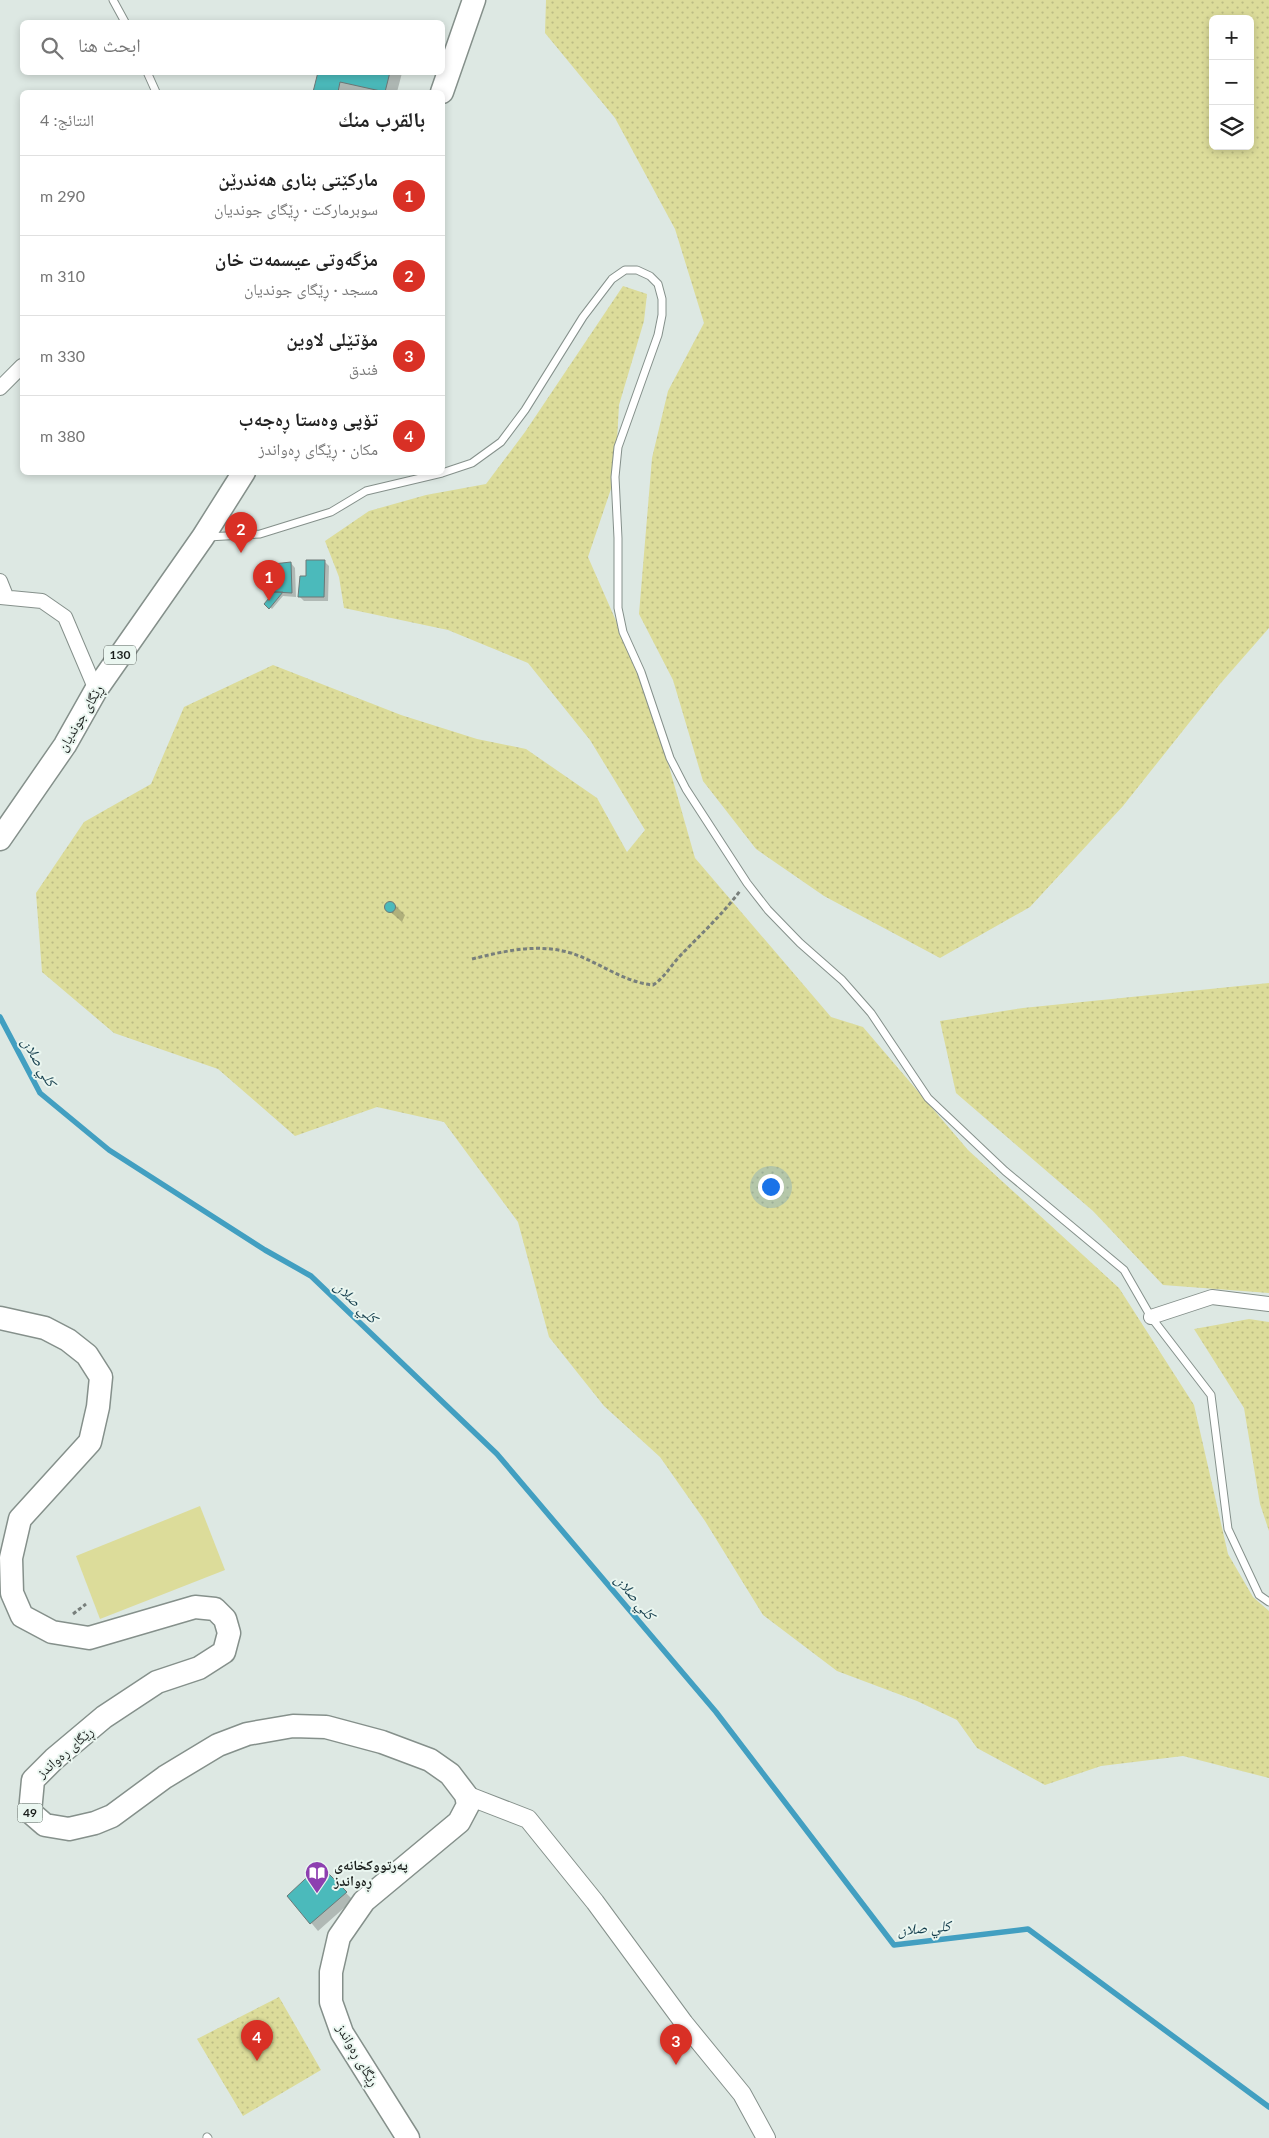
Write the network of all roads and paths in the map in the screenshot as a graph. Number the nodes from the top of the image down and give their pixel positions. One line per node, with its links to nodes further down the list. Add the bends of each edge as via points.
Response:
1 (113, 0): 3 (lane)
2 (474, 0): 6 (main road)
3 (124, 20)
4 (148, 75): 5 (lane)
5 (155, 90)
6 (443, 90)
7 (20, 368): 8 (street)
8 (0, 388)
9 (445, 472): 17 (lane, via 472,463 501,442 612,279 626,270 637,270 658,284 662,315 658,335 618,447 615,477 618,608 623,632 641,672 670,758 686,790)
10 (242, 475): 12 (main road, ڕێگای جوندیان / 130)
11 (434, 475): 12 (lane, via 366,491 330,512 260,534)
12 (203, 537): 15 (main road, ڕێگای جوندیان / 130)
13 (0, 581): 14 (street)
14 (3, 597): 15 (street, via 42,601 65,617)
15 (96, 690): 16 (main road, ڕێگای جوندیان / 130, via 65,745)
16 (0, 839)
17 (747, 883): 18 (path, via 722,914 653,985 627,979 571,953 547,949 518,948); 20 (lane, via 774,916 842,980 871,1013 928,1098 1005,1171 1124,1270)
18 (472, 959)
19 (1269, 1304): 20 (street, via 1212,1298)
20 (1151, 1317): 22 (lane, via 1211,1395 1228,1529 1259,1595)
21 (0, 1318): 23 (main road, ڕێگای ڕەواندز / 49, via 45,1328 68,1340 87,1355 101,1377 90,1442 20,1519 10,1558 12,1593 22,1616 52,1632 89,1638 195,1607 215,1609 225,1619 229,1633 224,1652 198,1668 157,1682 104,1717 54,1759 33,1780 30,1812 45,1825 69,1829 95,1823 112,1816 165,1777 218,1745 246,1734 293,1726 326,1727 382,1742 430,1760 450,1774)
22 (1269, 1602)
23 (466, 1795): 24 (main road, ڕێگای ڕەواندز, via 468,1805 459,1822 364,1901 339,1937 331,1972 331,2002 342,2033); 25 (street, via 528,1820 742,2094)
24 (408, 2138)
25 (766, 2138)

